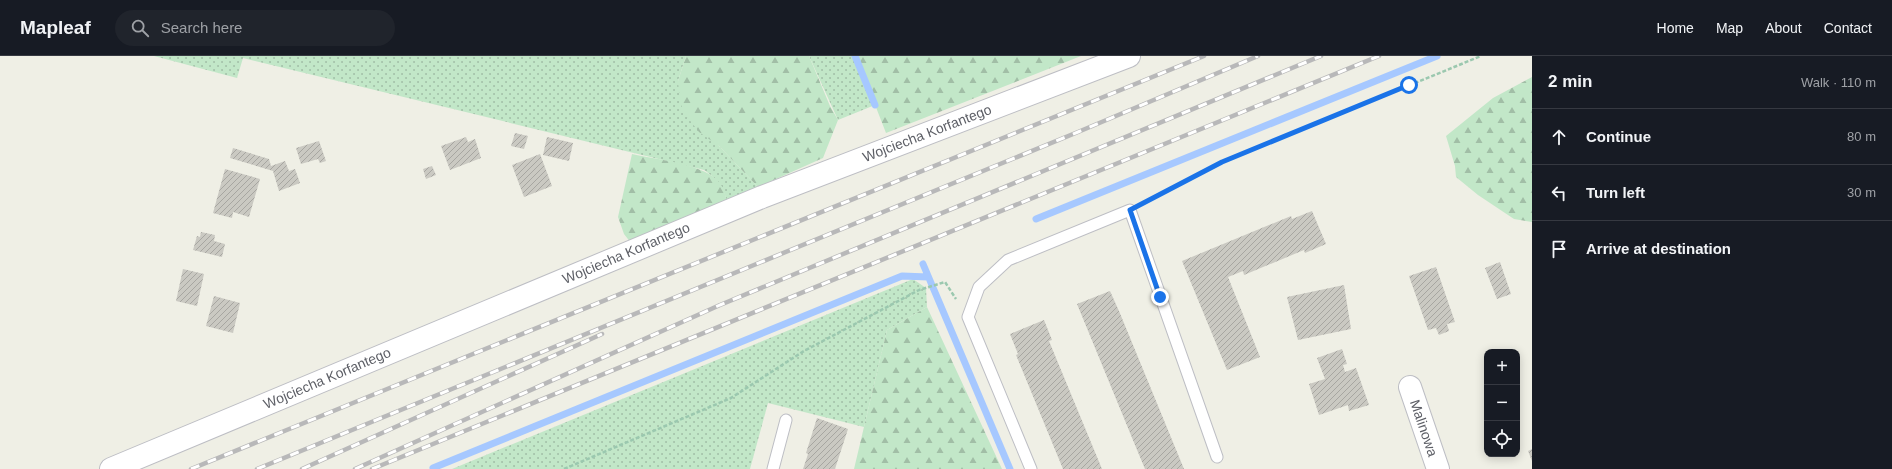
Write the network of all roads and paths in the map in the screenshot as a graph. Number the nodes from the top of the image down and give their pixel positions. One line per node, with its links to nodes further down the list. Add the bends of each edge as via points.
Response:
1 (1129, 56): 8 (street, Wojciecha Korfantego, via 762,196)
2 (1481, 56): 3 (path, via 1222,162)
3 (1130, 210): 7 (lane); 11 (lane, via 1008,260 979,287 968,317)
4 (945, 282): 9 (path, via 926,288 804,351 730,398)
5 (1410, 387): 12 (street, Malinowa)
6 (786, 420): 10 (lane)
7 (1217, 457)
8 (119, 465)
9 (564, 469)
10 (773, 469)
11 (1030, 469)
12 (1438, 469)

